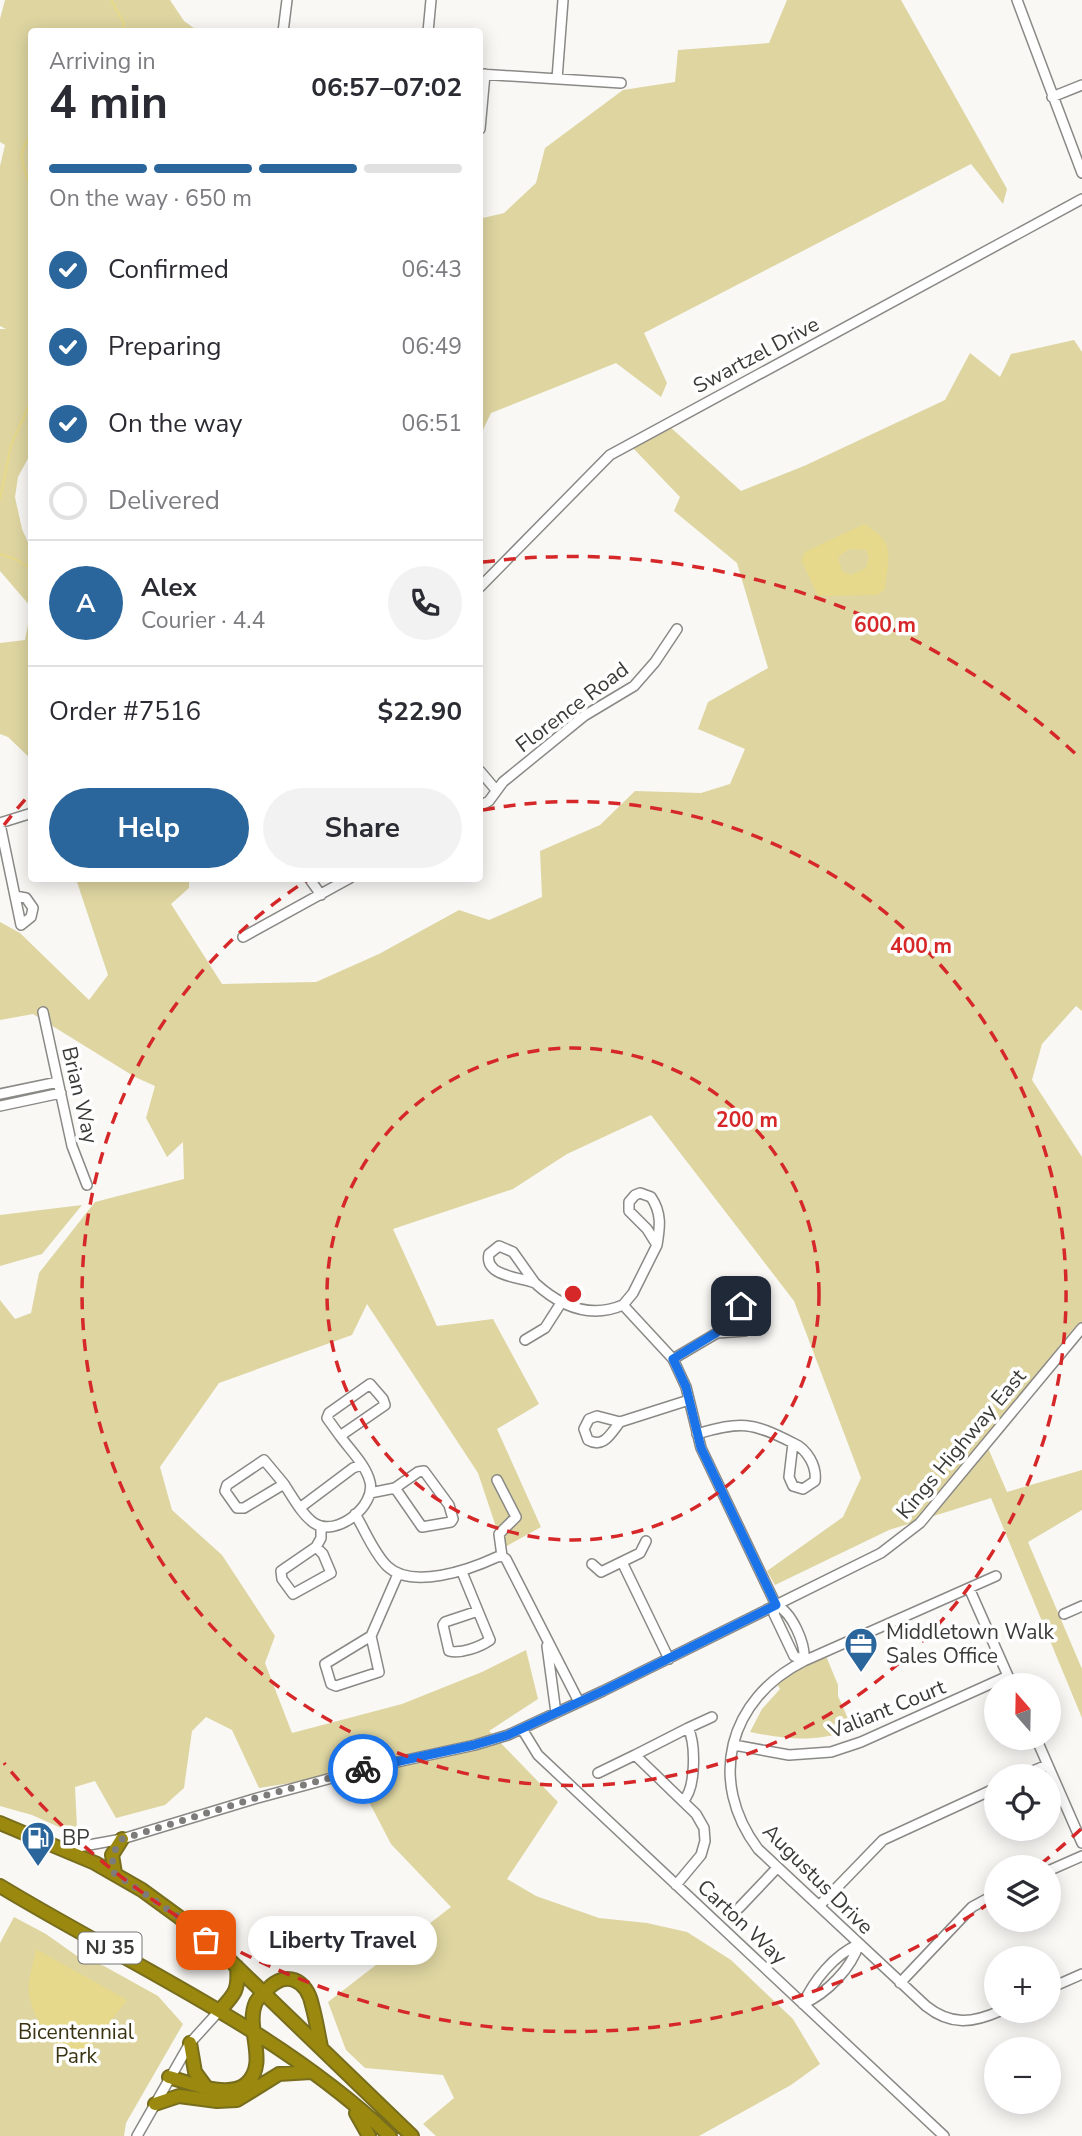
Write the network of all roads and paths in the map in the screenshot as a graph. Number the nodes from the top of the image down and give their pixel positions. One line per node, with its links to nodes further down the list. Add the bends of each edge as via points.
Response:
1 (287, 0): 5 (street)
2 (431, 0): 6 (street)
3 (563, 0): 8 (street)
4 (1017, 0): 11 (street)
5 (284, 28)
6 (428, 28)
7 (483, 74): 8 (street)
8 (557, 79): 9 (street)
9 (621, 83)
10 (1082, 85): 11 (street)
11 (1052, 97): 12 (street)
12 (1082, 173)
13 (1082, 199): 14 (street, Swartzel Drive, via 610,455)
14 (483, 584)
15 (677, 629): 17 (street, Florence Road, via 634,686 584,716)
16 (483, 775): 17 (street)
17 (496, 790): 18 (street, Florence Road)
18 (483, 804)
19 (28, 814): 20 (street)
20 (0, 823): 24 (street)
21 (312, 882): 23 (street)
22 (343, 882): 23 (street)
23 (321, 895): 25 (street)
24 (15, 896)
25 (243, 937)
26 (43, 1012): 27 (street, Brian Way)
27 (58, 1082): 28 (street, Brian Way); 29 (street)
28 (61, 1093): 30 (street); 31 (street, Brian Way, via 72,1146)
29 (0, 1094)
30 (0, 1106)
31 (87, 1185)
32 (657, 1245): 32 (street, via 658,1210 647,1194 635,1195 629,1211); 35 (street)
33 (535, 1283): 33 (street, via 508,1248 499,1246 489,1254 493,1270); 34 (street)
34 (561, 1303): 35 (street, via 593,1311); 38 (street, via 545,1328)
35 (623, 1305): 39 (street)
36 (1082, 1328): 62 (street, Kings Highway East, via 908,1533 881,1553)
37 (716, 1333): 39 (street)
38 (525, 1340)
39 (673, 1359): 40 (street)
40 (689, 1400): 41 (street); 42 (street)
41 (620, 1422)
42 (697, 1434): 44 (street, via 741,1424); 62 (street)
43 (340, 1436): 43 (street, via 383,1408 374,1386 368,1385 329,1413 327,1418); 45 (street)
44 (793, 1443): 44 (street, via 806,1453 815,1471 815,1481 803,1489 793,1486 789,1477)
45 (361, 1465): 49 (street); 50 (street)
46 (497, 1480): 55 (street, via 516,1517 499,1534)
47 (284, 1484): 47 (street, via 240,1509 225,1489 264,1460); 50 (street)
48 (395, 1488): 48 (street, via 425,1471 449,1505 453,1519 422,1527); 49 (street)
49 (370, 1493): 51 (street)
50 (300, 1507): 52 (street)
51 (355, 1514): 52 (street, via 329,1528); 59 (street, via 383,1562)
52 (321, 1526): 54 (street)
53 (646, 1541): 56 (street, via 639,1553)
54 (316, 1547): 54 (street, via 331,1573 293,1594 281,1571)
55 (502, 1556): 58 (street); 67 (street)
56 (622, 1562): 57 (street, via 601,1572); 68 (street)
57 (592, 1564)
58 (462, 1572): 59 (street, via 416,1577); 64 (street)
59 (398, 1574): 66 (street)
60 (996, 1576): 61 (street, Augustus Drive)
61 (969, 1588): 69 (street, Augustus Drive); 70 (street)
62 (776, 1605): 68 (street, Kings Highway East); 69 (street, via 785,1609 805,1650)
63 (1082, 1606): 65 (street)
64 (478, 1611): 64 (street, via 490,1640 449,1651 445,1622)
65 (1064, 1614)
66 (371, 1636): 66 (street, via 379,1672 331,1684 325,1664)
67 (546, 1641): 72 (street); 73 (street)
68 (669, 1659): 72 (street, Kings Highway East)
69 (804, 1661): 77 (street, Augustus Drive, via 762,1690)
70 (1006, 1673)
71 (984, 1692): 77 (street, Valiant Court, via 831,1752 789,1755)
72 (579, 1702): 73 (street, Kings Highway East)
73 (556, 1713): 76 (street, Kings Highway East)
74 (712, 1717): 75 (street)
75 (688, 1728): 78 (street); 82 (street, via 694,1742 691,1788)
76 (522, 1729): 84 (street, Kings Highway East, via 259,1797); 91 (street, Carton Way, via 538,1755)
77 (733, 1745): 89 (street, Augustus Drive, via 731,1786 738,1813 750,1837)
78 (635, 1755): 79 (street); 82 (street)
79 (597, 1773)
80 (984, 1794): 94 (street, via 883,1840)
81 (1061, 1796): 85 (street)
82 (683, 1801): 91 (street, via 701,1821 705,1836 701,1855)
83 (2, 1824): 86 (highway)
84 (122, 1839): 86 (street, Kings Highway East); 90 (highway, via 112,1855)
85 (1082, 1843)
86 (67, 1849): 90 (highway)
87 (1082, 1856): 88 (street)
88 (1061, 1865)
89 (777, 1868): 94 (street, Augustus Drive); 95 (street)
90 (114, 1873): 97 (highway, via 179,1917)
91 (676, 1885): 102 (street, Carton Way)
92 (0, 1886): 103 (highway, NJ 35)
93 (984, 1900): 99 (street, via 972,1907)
94 (819, 1906): 96 (street, Augustus Drive)
95 (739, 1909)
96 (859, 1944): 99 (street, Augustus Drive); 102 (street, via 854,1959 819,1997)
97 (237, 1968): 101 (highway); 103 (highway, via 235,1994)
98 (1082, 1974): 100 (street)
99 (900, 1983): 104 (street, Augustus Drive, via 934,2013 956,2022)
100 (1061, 1983)
101 (264, 1993): 105 (highway, via 255,2004); 107 (highway); 107 (highway, via 283,1979 301,1983 309,1993)
102 (803, 2004): 117 (street, Carton Way)
103 (220, 2010): 105 (highway, NJ 35); 106 (street)
104 (984, 2018)
105 (253, 2031): 108 (highway, NJ 35); 110 (highway, via 257,2059 248,2082 230,2091)
106 (190, 2043): 109 (street); 110 (highway, via 195,2072)
107 (321, 2048): 116 (highway)
108 (311, 2072): 111 (highway, NJ 35); 112 (highway, via 279,2074 237,2100 179,2096)
109 (169, 2077): 110 (highway); 112 (street)
110 (206, 2087)
111 (348, 2102): 114 (highway); 115 (highway, NJ 35)
112 (155, 2104): 113 (street)
113 (137, 2136)
114 (369, 2136)
115 (390, 2136)
116 (412, 2136)
117 (944, 2136)

